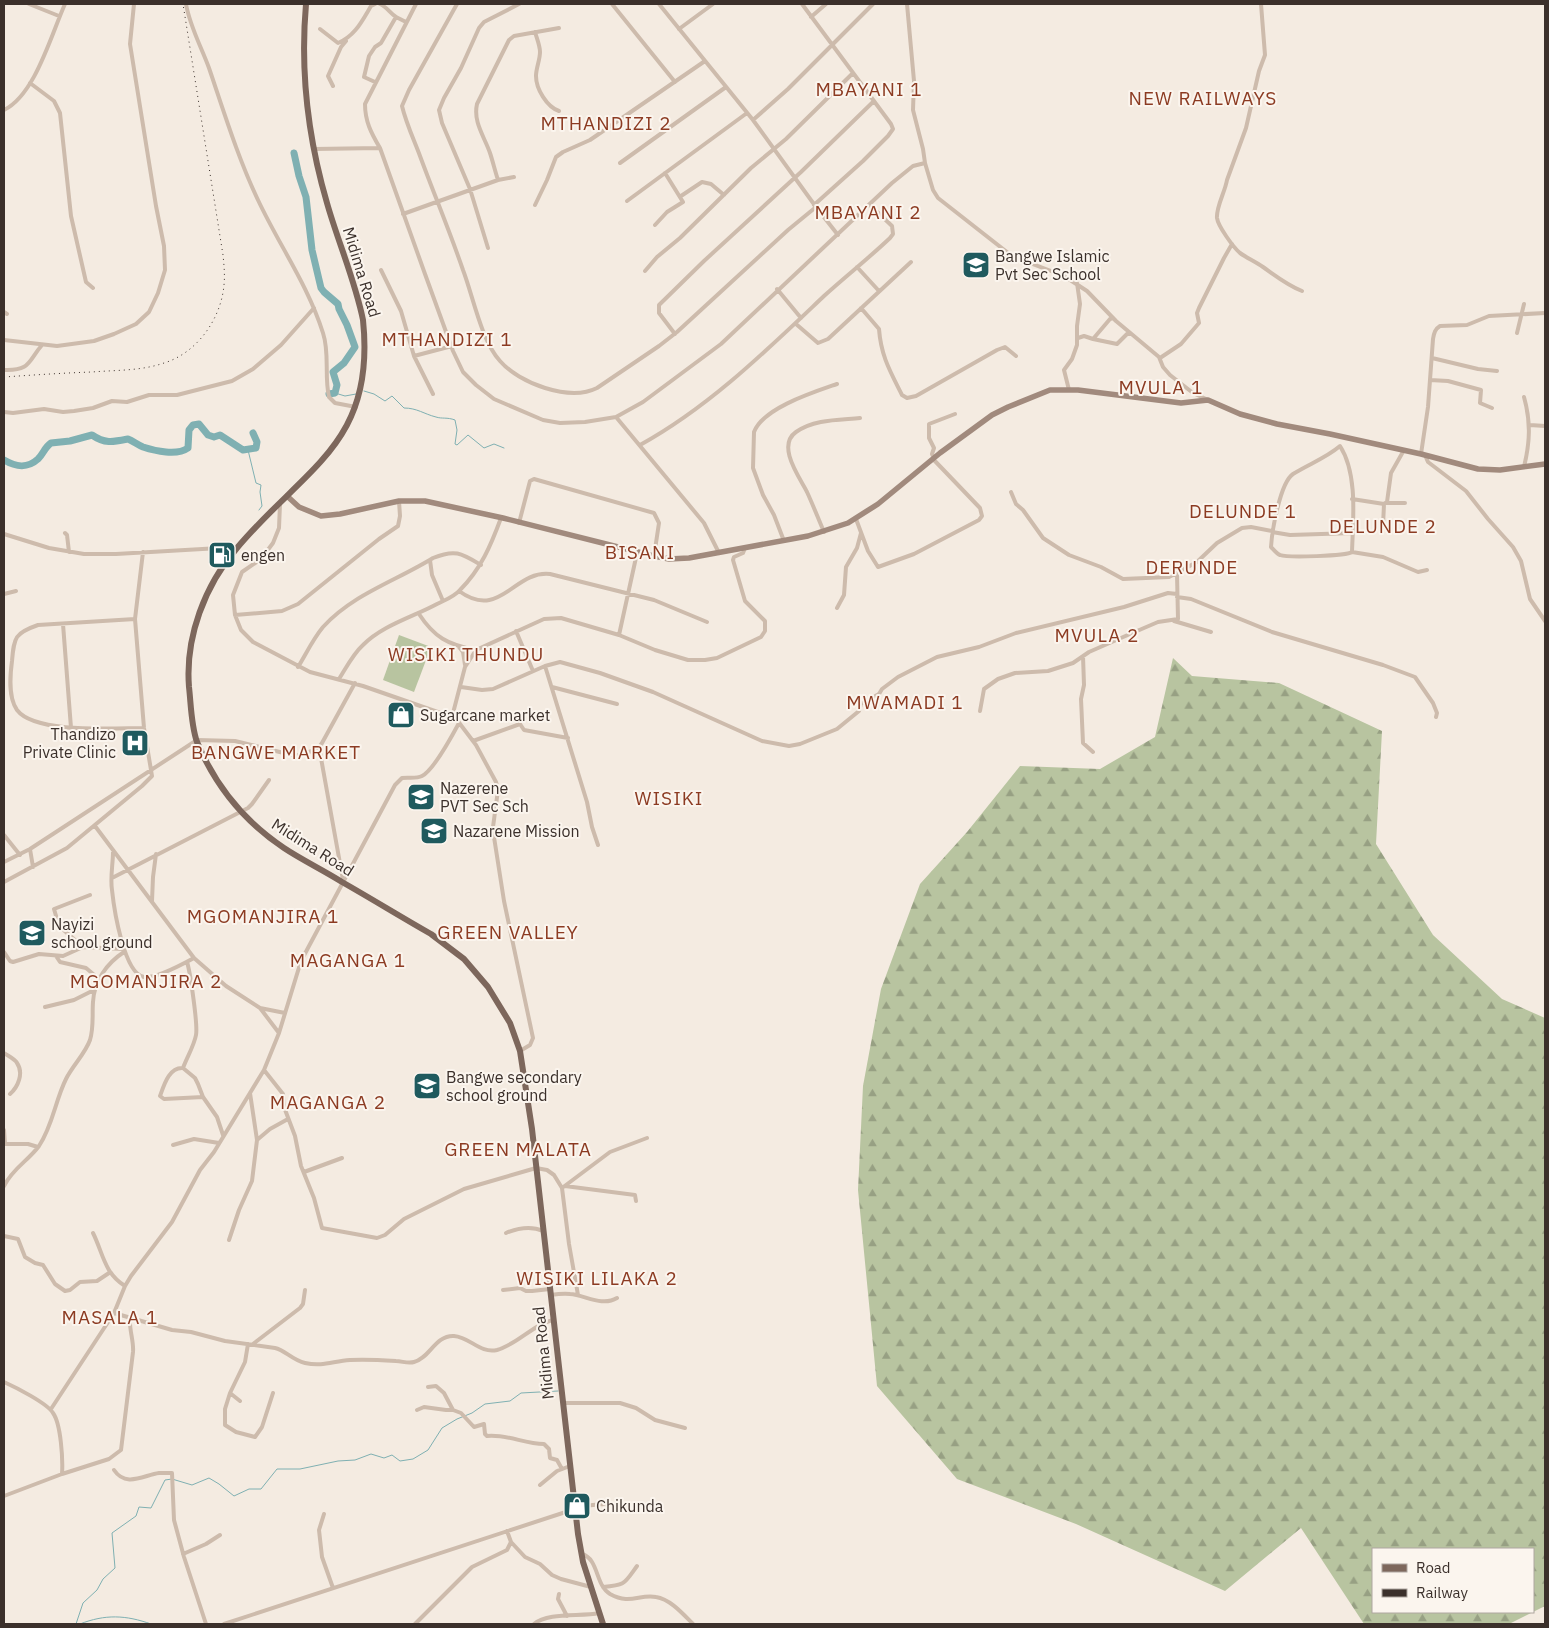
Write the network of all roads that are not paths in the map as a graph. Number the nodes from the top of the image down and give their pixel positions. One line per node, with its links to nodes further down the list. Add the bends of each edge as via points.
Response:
1 (29, 4): 19 (street)
2 (64, 4): 19 (street)
3 (134, 4): 86 (street, via 130,44 164,246 165,270 149,312 136,324 94,341 58,346)
4 (186, 4): 73 (street, via 192,29 258,200)
5 (306, 4): 42 (main road, Midima Road, via 303,64)
6 (375, 4): 27 (street)
7 (380, 4): 20 (street)
8 (416, 4): 22 (street)
9 (457, 4): 54 (street, via 402,106)
10 (519, 4): 50 (street, via 484,22 479,28 441,104 440,116)
11 (612, 4): 32 (street)
12 (659, 4): 25 (street)
13 (713, 4): 25 (street)
14 (802, 4): 21 (street)
15 (826, 4): 21 (street)
16 (873, 4): 28 (street)
17 (907, 4): 45 (street, via 914,81 913,110)
18 (1261, 4): 61 (street, via 1265,55 1246,128 1217,212 1217,220)
19 (59, 16): 33 (street)
20 (396, 17): 22 (street); 31 (street, via 370,56 364,77)
21 (811, 17): 28 (street)
22 (406, 22): 31 (street)
23 (559, 28): 26 (street)
24 (320, 29): 27 (street, via 338,43)
25 (680, 29): 29 (street)
26 (536, 32): 38 (street, via 540,52 536,75 538,86 544,97); 49 (street, via 509,40 477,104 477,120)
27 (347, 39): 34 (street, via 328,76)
28 (832, 44): 30 (street); 40 (street)
29 (705, 61): 32 (street); 35 (street)
30 (853, 73): 36 (street); 43 (street)
31 (375, 82): 41 (street, via 365,104 365,113 370,132)
32 (675, 82): 56 (street, via 590,140 556,157)
33 (30, 83): 37 (street, via 20,99); 68 (street, via 54,101 60,113 71,216 86,282)
34 (333, 86)
35 (726, 87): 39 (street); 44 (street)
36 (874, 101): 48 (street); 57 (street, via 891,124 892,132)
37 (4, 110)
38 (560, 111)
39 (747, 113): 40 (street); 46 (street)
40 (753, 120): 43 (street)
41 (380, 148): 42 (street); 58 (street)
42 (314, 149): 100 (main road, Midima Road, via 327,203 364,320 364,370)
43 (774, 149): 48 (street); 51 (street)
44 (620, 163)
45 (924, 163): 55 (street, via 906,171); 67 (street, via 932,190 944,204 1012,256)
46 (665, 173): 52 (street); 53 (street)
47 (514, 177): 49 (street)
48 (794, 178): 57 (street); 81 (street, via 659,305 659,313)
49 (498, 180): 50 (street)
50 (470, 189): 54 (street); 62 (street)
51 (724, 195): 52 (street, via 702,182); 66 (street)
52 (681, 196): 59 (street, via 684,202)
53 (627, 200)
54 (436, 201): 58 (street); 81 (street, via 486,338 507,369 554,390 588,391)
55 (870, 204): 60 (street); 64 (street, via 892,226 893,234)
56 (535, 205)
57 (815, 206): 60 (street); 81 (street)
58 (403, 214): 87 (street)
59 (655, 224)
60 (838, 235): 69 (street)
61 (1232, 244): 71 (street, via 1239,252); 90 (street, via 1199,308 1198,323 1181,344)
62 (488, 248)
63 (911, 262): 70 (street)
64 (857, 267): 70 (street); 77 (street)
65 (381, 270): 88 (street, via 406,324)
66 (645, 271)
67 (1077, 284): 78 (street); 83 (street, via 1080,304)
68 (93, 288)
69 (777, 290): 77 (street); 104 (street, via 721,344 643,402)
70 (879, 291): 74 (street)
71 (1302, 292)
72 (1524, 304): 76 (street)
73 (314, 308): 100 (street, via 324,336 329,397 335,403); 102 (street, via 281,345 253,369 232,381 177,395 149,395 127,402 112,401 78,411)
74 (861, 308): 79 (street, via 832,338 818,343); 89 (street, via 879,329 880,346 888,366 902,395 907,398 997,350 1005,347)
75 (1545, 313): 76 (street)
76 (1522, 314): 80 (street); 91 (street, via 1489,316 1467,325 1440,326 1434,331)
77 (801, 318): 79 (street)
78 (1113, 318): 82 (street); 84 (street)
79 (796, 324): 109 (street, via 689,413)
80 (1517, 333)
81 (674, 334)
82 (1131, 334): 84 (street, via 1117,344); 90 (street)
83 (1078, 338): 84 (street); 96 (street, via 1074,355 1064,370)
84 (1093, 338)
85 (4, 340): 86 (street)
86 (42, 344): 92 (street, via 27,366)
87 (452, 346): 88 (street); 104 (street, via 463,372 476,385 494,399 526,413 560,423)
88 (414, 356): 97 (street)
89 (1016, 356)
90 (1160, 358): 99 (street, via 1170,376)
91 (1432, 358): 93 (street); 94 (street)
92 (4, 370)
93 (1498, 371)
94 (1430, 380): 101 (street, via 1481,390 1480,403); 112 (street)
95 (836, 384): 133 (street, via 780,407 754,432 753,468)
96 (1069, 390): 99 (street, via 1181,403); 113 (street, via 1050,390 992,415)
97 (433, 394)
98 (1524, 397): 106 (street)
99 (1208, 400): 108 (street, via 1240,414)
100 (356, 407): 117 (main road, Midima Road, via 336,444)
101 (1492, 408)
102 (4, 412)
103 (955, 414): 113 (street, via 929,424)
104 (616, 417): 109 (street)
105 (860, 418): 128 (street, via 819,422 796,432 790,440 791,464)
106 (1530, 425): 107 (street); 115 (street)
107 (1545, 426)
108 (1342, 437): 110 (street); 111 (street)
109 (640, 445): 140 (street, via 704,524)
110 (1340, 446): 118 (street, via 1351,477); 127 (street, via 1325,458 1291,475)
111 (1404, 450): 112 (street); 120 (street, via 1391,473)
112 (1423, 454): 115 (street, via 1478,469); 157 (street, via 1428,462 1466,491 1513,547 1522,561 1530,599)
113 (934, 458): 124 (street); 130 (street, via 980,508 980,520 920,551 878,567)
114 (1545, 464): 115 (street)
115 (1524, 467)
116 (1011, 492): 145 (street, via 1016,504 1043,538 1069,555 1123,579 1161,579)
117 (287, 496): 119 (street, via 299,508 320,516); 121 (main road, Midima Road)
118 (1352, 499): 120 (street); 131 (street)
119 (399, 500): 123 (street, via 443,504); 154 (street, via 398,526 298,604 282,611)
120 (1385, 503): 122 (street); 126 (street, via 1383,526)
121 (280, 504): 134 (main road, Midima Road); 154 (street, via 279,528 273,543 261,559 242,572 233,595)
122 (1405, 504)
123 (501, 518): 125 (street); 143 (street)
124 (856, 519): 128 (street); 130 (street)
125 (519, 522): 139 (street); 141 (street, via 530,481 534,479 654,513 659,523)
126 (1389, 527)
127 (1272, 531): 131 (street, via 1290,535); 138 (street, via 1271,547 1282,556 1344,555); 145 (street, via 1242,528)
128 (824, 532): 133 (street)
129 (65, 533): 136 (street)
130 (861, 533): 152 (street, via 846,567 844,595)
131 (1353, 533): 138 (street)
132 (4, 534): 136 (street)
133 (784, 541): 135 (street)
134 (237, 547): 137 (street); 184 (main road, Midima Road, via 220,570 197,616 189,661)
135 (745, 548): 140 (street); 162 (street, via 733,560 745,602 765,621 761,637 717,658 688,660 670,656)
136 (69, 552): 137 (street)
137 (143, 552): 155 (street)
138 (1352, 552): 144 (street, via 1383,557 1418,572)
139 (637, 553): 141 (street); 149 (street)
140 (720, 553): 141 (street, via 681,559)
141 (654, 556)
142 (430, 560): 143 (street, via 444,553 456,552); 151 (street, via 432,575); 167 (street, via 341,610 319,631)
143 (480, 566): 147 (street)
144 (1427, 570)
145 (1177, 574): 150 (street)
146 (16, 591): 148 (street)
147 (459, 591): 149 (street, via 472,599 485,601 545,573); 151 (street)
148 (4, 594)
149 (629, 594): 158 (street, via 654,600); 162 (street)
150 (1177, 596): 156 (street, via 1179,616); 166 (street, via 1168,593 1016,633 937,658 898,677 862,704 837,729 789,746 762,740 653,692 600,673 560,662); 179 (street, via 1272,632 1414,677 1434,703)
151 (443, 601): 153 (street)
152 (837, 608)
153 (419, 614): 163 (street, via 438,636); 170 (street, via 367,641)
154 (235, 615): 167 (street, via 241,630 253,642)
155 (135, 619): 159 (street); 182 (street)
156 (1174, 621): 161 (street); 165 (street, via 1153,624)
157 (1545, 621)
158 (707, 622)
159 (63, 624): 172 (street, via 38,625 25,630 14,640); 181 (street)
160 (516, 631): 162 (street, via 555,618); 164 (street); 169 (street)
161 (1211, 632)
162 (619, 634)
163 (459, 646): 164 (street); 168 (street)
164 (476, 650): 168 (street)
165 (1083, 656): 177 (street, via 1048,671 1019,672 998,679 984,689); 187 (street, via 1083,740)
166 (545, 666): 169 (street); 174 (street)
167 (298, 667): 170 (street)
168 (465, 668): 175 (street)
169 (533, 671): 175 (street, via 493,689)
170 (339, 680): 173 (street)
171 (4, 681): 172 (street)
172 (10, 682): 181 (street, via 18,711 42,724)
173 (355, 683): 178 (street); 186 (street)
174 (552, 686): 176 (street); 183 (street)
175 (460, 687): 178 (street)
176 (617, 704)
177 (980, 711)
178 (452, 717): 180 (street)
179 (1436, 717)
180 (460, 723): 185 (street); 202 (street, via 424,775 398,781)
181 (71, 728): 182 (street)
182 (144, 728): 188 (street)
183 (568, 738): 185 (street, via 524,730 520,724); 193 (street)
184 (197, 740): 186 (street, via 235,741 296,756); 188 (street); 190 (main road, Midima Road, via 220,785)
185 (473, 741): 218 (street, via 498,790 494,837 533,1038 530,1045)
186 (319, 747): 202 (street)
187 (1092, 752)
188 (150, 769): 191 (street, via 152,776); 194 (street)
189 (269, 780): 190 (street, via 252,804)
190 (240, 812): 196 (street); 202 (main road, Midima Road, via 284,848)
191 (96, 826): 195 (street); 199 (street, via 67,848)
192 (4, 835): 197 (street)
193 (598, 846)
194 (30, 849): 197 (street); 199 (street)
195 (114, 852): 200 (street); 201 (street)
196 (156, 854): 200 (street); 205 (street)
197 (20, 855): 198 (street)
198 (4, 862)
199 (33, 867): 203 (street)
200 (128, 869): 201 (street); 205 (street)
201 (112, 878): 207 (street, via 111,889)
202 (343, 881): 216 (street, via 301,961); 218 (main road, Midima Road, via 431,934 464,959 499,1003)
203 (4, 882)
204 (90, 895): 206 (street, via 54,909 59,926)
205 (152, 901): 210 (street)
206 (84, 948): 207 (street); 209 (street)
207 (124, 950): 211 (street, via 132,969 143,977 159,976); 212 (street, via 111,961)
208 (4, 952): 209 (street, via 13,962 39,954)
209 (56, 956): 212 (street, via 60,962 86,968)
210 (194, 958): 211 (street); 215 (street, via 226,986)
211 (187, 962): 220 (street, via 197,1030)
212 (99, 979): 213 (street)
213 (94, 990): 214 (street, via 74,1000); 232 (street, via 90,1040 64,1083 46,1134)
214 (45, 1007)
215 (260, 1008): 216 (street); 217 (street)
216 (285, 1013): 217 (street)
217 (279, 1033): 221 (street)
218 (520, 1051): 234 (main road, Midima Road)
219 (4, 1053): 223 (street, via 16,1062 19,1069 17,1085)
220 (183, 1068): 224 (street, via 195,1078); 224 (street, via 173,1070 160,1098)
221 (264, 1070): 222 (street); 225 (street, via 281,1090)
222 (250, 1093): 227 (street); 229 (street)
223 (10, 1094)
224 (203, 1097): 227 (street, via 217,1117)
225 (288, 1119): 229 (street); 235 (street)
226 (4, 1130): 232 (street, via 5,1144)
227 (223, 1135): 230 (street)
228 (647, 1138): 237 (street, via 610,1152)
229 (257, 1140): 243 (street, via 250,1188)
230 (219, 1142): 231 (street, via 194,1139); 245 (street, via 172,1222)
231 (173, 1145)
232 (38, 1147): 236 (street, via 16,1167)
233 (342, 1158): 235 (street)
234 (536, 1168): 235 (street, via 464,1189 404,1219 377,1238 322,1228); 237 (street, via 547,1170); 239 (main road, Midima Road)
235 (304, 1172)
236 (4, 1184)
237 (564, 1187): 238 (street, via 635,1195); 249 (street)
238 (636, 1201)
239 (543, 1231): 241 (street, via 526,1228); 248 (main road, Midima Road)
240 (93, 1233): 244 (street)
241 (506, 1233)
242 (4, 1236): 244 (street, via 18,1239 25,1257 43,1265 54,1284 65,1291 80,1282 97,1281)
243 (229, 1240)
244 (109, 1273): 245 (street)
245 (125, 1286): 251 (street)
246 (305, 1290): 255 (street, via 300,1308)
247 (503, 1290): 248 (street, via 520,1288)
248 (550, 1292): 249 (street); 253 (main road, Midima Road)
249 (578, 1295): 250 (street, via 603,1301)
250 (617, 1298)
251 (114, 1313): 252 (street); 262 (street)
252 (130, 1318): 254 (street, via 172,1330); 269 (street, via 133,1352 121,1450 109,1459)
253 (553, 1320): 255 (street, via 540,1324 496,1350 485,1350 450,1336 412,1363 350,1360 305,1363 281,1350); 261 (main road, Midima Road)
254 (248, 1344): 255 (street); 258 (street, via 245,1362)
255 (253, 1344)
256 (4, 1382): 262 (street, via 22,1390)
257 (428, 1387): 264 (street, via 436,1386 444,1393)
258 (230, 1393): 259 (street, via 225,1425 255,1437); 260 (street)
259 (273, 1393)
260 (240, 1401)
261 (562, 1403): 265 (street, via 620,1403); 266 (main road, Midima Road)
262 (50, 1410): 269 (street, via 58,1425)
263 (417, 1410): 264 (street, via 424,1406)
264 (452, 1410): 267 (street, via 461,1413 474,1427 484,1424 487,1436 506,1436 544,1444 549,1449 550,1458 557,1460)
265 (685, 1428)
266 (570, 1466): 267 (street); 273 (main road, Midima Road)
267 (562, 1469): 270 (street)
268 (114, 1470): 278 (street, via 123,1478 138,1480 172,1473 174,1520)
269 (62, 1474): 271 (street)
270 (540, 1485)
271 (4, 1496)
272 (613, 1505): 273 (street, via 589,1505)
273 (574, 1511): 275 (street); 279 (main road, Midima Road)
274 (324, 1514): 283 (street, via 319,1530 322,1557)
275 (506, 1532): 277 (street); 283 (street)
276 (220, 1535): 278 (street)
277 (511, 1542): 281 (street, via 525,1557 540,1564 556,1578); 289 (street, via 507,1550 472,1567)
278 (183, 1554): 287 (street)
279 (581, 1554): 281 (main road, Midima Road); 282 (street, via 591,1559)
280 (637, 1566): 282 (street, via 620,1586)
281 (591, 1587): 285 (main road, Midima Road)
282 (603, 1587): 292 (street, via 612,1595 626,1599 662,1598)
283 (334, 1588): 288 (street)
284 (560, 1594): 286 (street, via 558,1599)
285 (599, 1613): 286 (street); 291 (main road, Midima Road)
286 (567, 1616): 290 (street)
287 (206, 1624)
288 (224, 1624)
289 (415, 1624)
290 (534, 1624)
291 (603, 1624)
292 (693, 1624)

